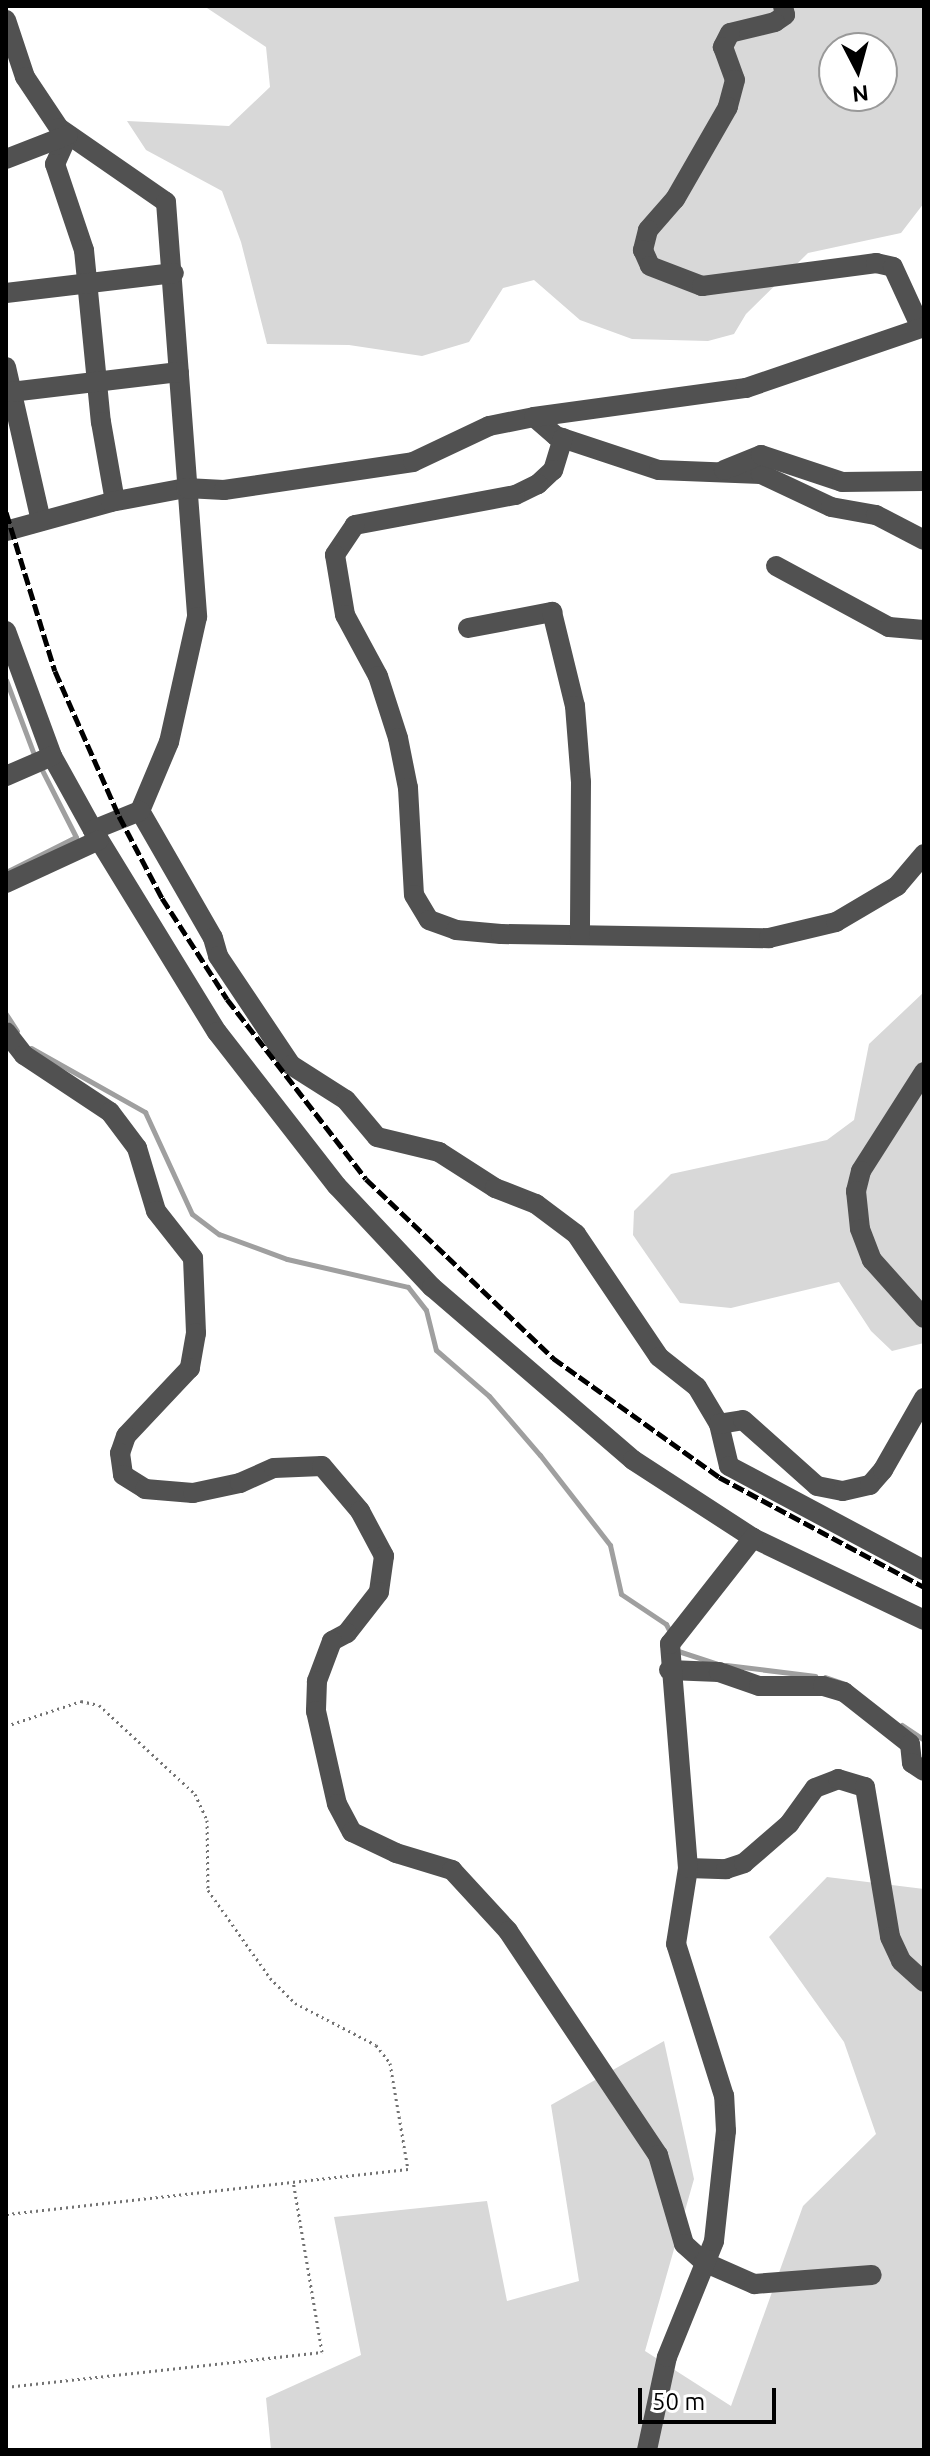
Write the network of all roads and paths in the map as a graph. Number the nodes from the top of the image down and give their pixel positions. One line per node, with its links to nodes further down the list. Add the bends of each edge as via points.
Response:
1 (783, 6): 8 (street, via 785,15 775,22 730,33 723,47 735,80 728,107 675,199 648,230 643,250 650,266 702,286 876,263 893,267)
2 (6, 20): 3 (street, via 25,77)
3 (68, 135): 4 (street); 5 (street, via 166,202); 6 (street, via 57,155 57,173 79,233)
4 (6, 159)
5 (174, 273): 6 (street); 10 (street)
6 (88, 283): 7 (street); 11 (street)
7 (6, 293)
8 (922, 328): 13 (street, via 746,388)
9 (6, 367): 12 (street)
10 (179, 372): 11 (street); 17 (street)
11 (96, 382): 12 (street); 18 (street)
12 (11, 392): 19 (street)
13 (534, 417): 14 (street); 17 (street, via 489,426 413,462 224,490)
14 (563, 438): 15 (street, via 659,470); 32 (street, via 553,470 538,484 515,495 355,525 335,555 345,615 378,676 398,738 408,788 414,895 429,920 456,930)
15 (717, 473): 16 (street, via 761,455 842,482); 21 (street, via 761,474 831,507 876,515)
16 (924, 481)
17 (186, 488): 18 (street); 28 (street, via 197,617 169,742)
18 (115, 501): 19 (street)
19 (41, 521): 20 (street)
20 (6, 531)
21 (924, 540)
22 (776, 566): 24 (street, via 889,627)
23 (468, 628): 32 (street, via 552,612 575,706 581,782)
24 (924, 630)
25 (6, 631): 26 (street)
26 (52, 756): 27 (street); 29 (street)
27 (6, 776)
28 (140, 811): 29 (street); 37 (street, via 213,938 218,956 291,1065 346,1100 377,1137 439,1152 495,1188 536,1204 576,1234 659,1357 697,1387)
29 (96, 835): 31 (street); 38 (street, via 217,1032 337,1186 432,1287 525,1371 633,1460)
30 (924, 854): 32 (street, via 897,886 836,922 769,938)
31 (6, 883)
32 (580, 935)
33 (6, 1032): 49 (street, via 24,1055 110,1112 137,1148 156,1211 193,1258 196,1333 190,1368 126,1436 120,1453 123,1475 145,1489 193,1493 240,1483 274,1468 322,1466 360,1511 384,1556 379,1592 347,1633 332,1641 317,1681 316,1711 337,1804 352,1832 396,1853 452,1870 508,1931 658,2155 684,2244)
34 (924, 1072): 35 (street, via 861,1171 856,1191 860,1229 872,1260)
35 (924, 1318)
36 (924, 1398): 37 (street, via 870,1485 843,1491 817,1486 743,1420)
37 (719, 1424): 39 (street, via 729,1466)
38 (753, 1538): 40 (street); 41 (street, via 670,1644)
39 (924, 1570)
40 (924, 1620)
41 (669, 1670): 43 (street, via 719,1672 759,1686 823,1686 844,1692); 45 (street, via 681,1737)
42 (6, 1726): 47 (path, via 81,1701 117,1716 195,1794 207,1820 208,1890 270,1978 295,2003 376,2045 390,2063 408,2169)
43 (917, 1743): 44 (street, via 912,1763)
44 (924, 1771)
45 (688, 1868): 46 (street, via 726,1869 744,1863 789,1824 815,1788 838,1779 865,1787 890,1937 901,1961); 49 (street, via 676,1944 724,2096 726,2131 714,2241)
46 (924, 1982)
47 (293, 2180): 48 (path); 51 (path, via 322,2352)
48 (6, 2214)
49 (704, 2262): 50 (street, via 754,2284); 52 (street, via 667,2357)
50 (872, 2275)
51 (6, 2387)
52 (647, 2450)

